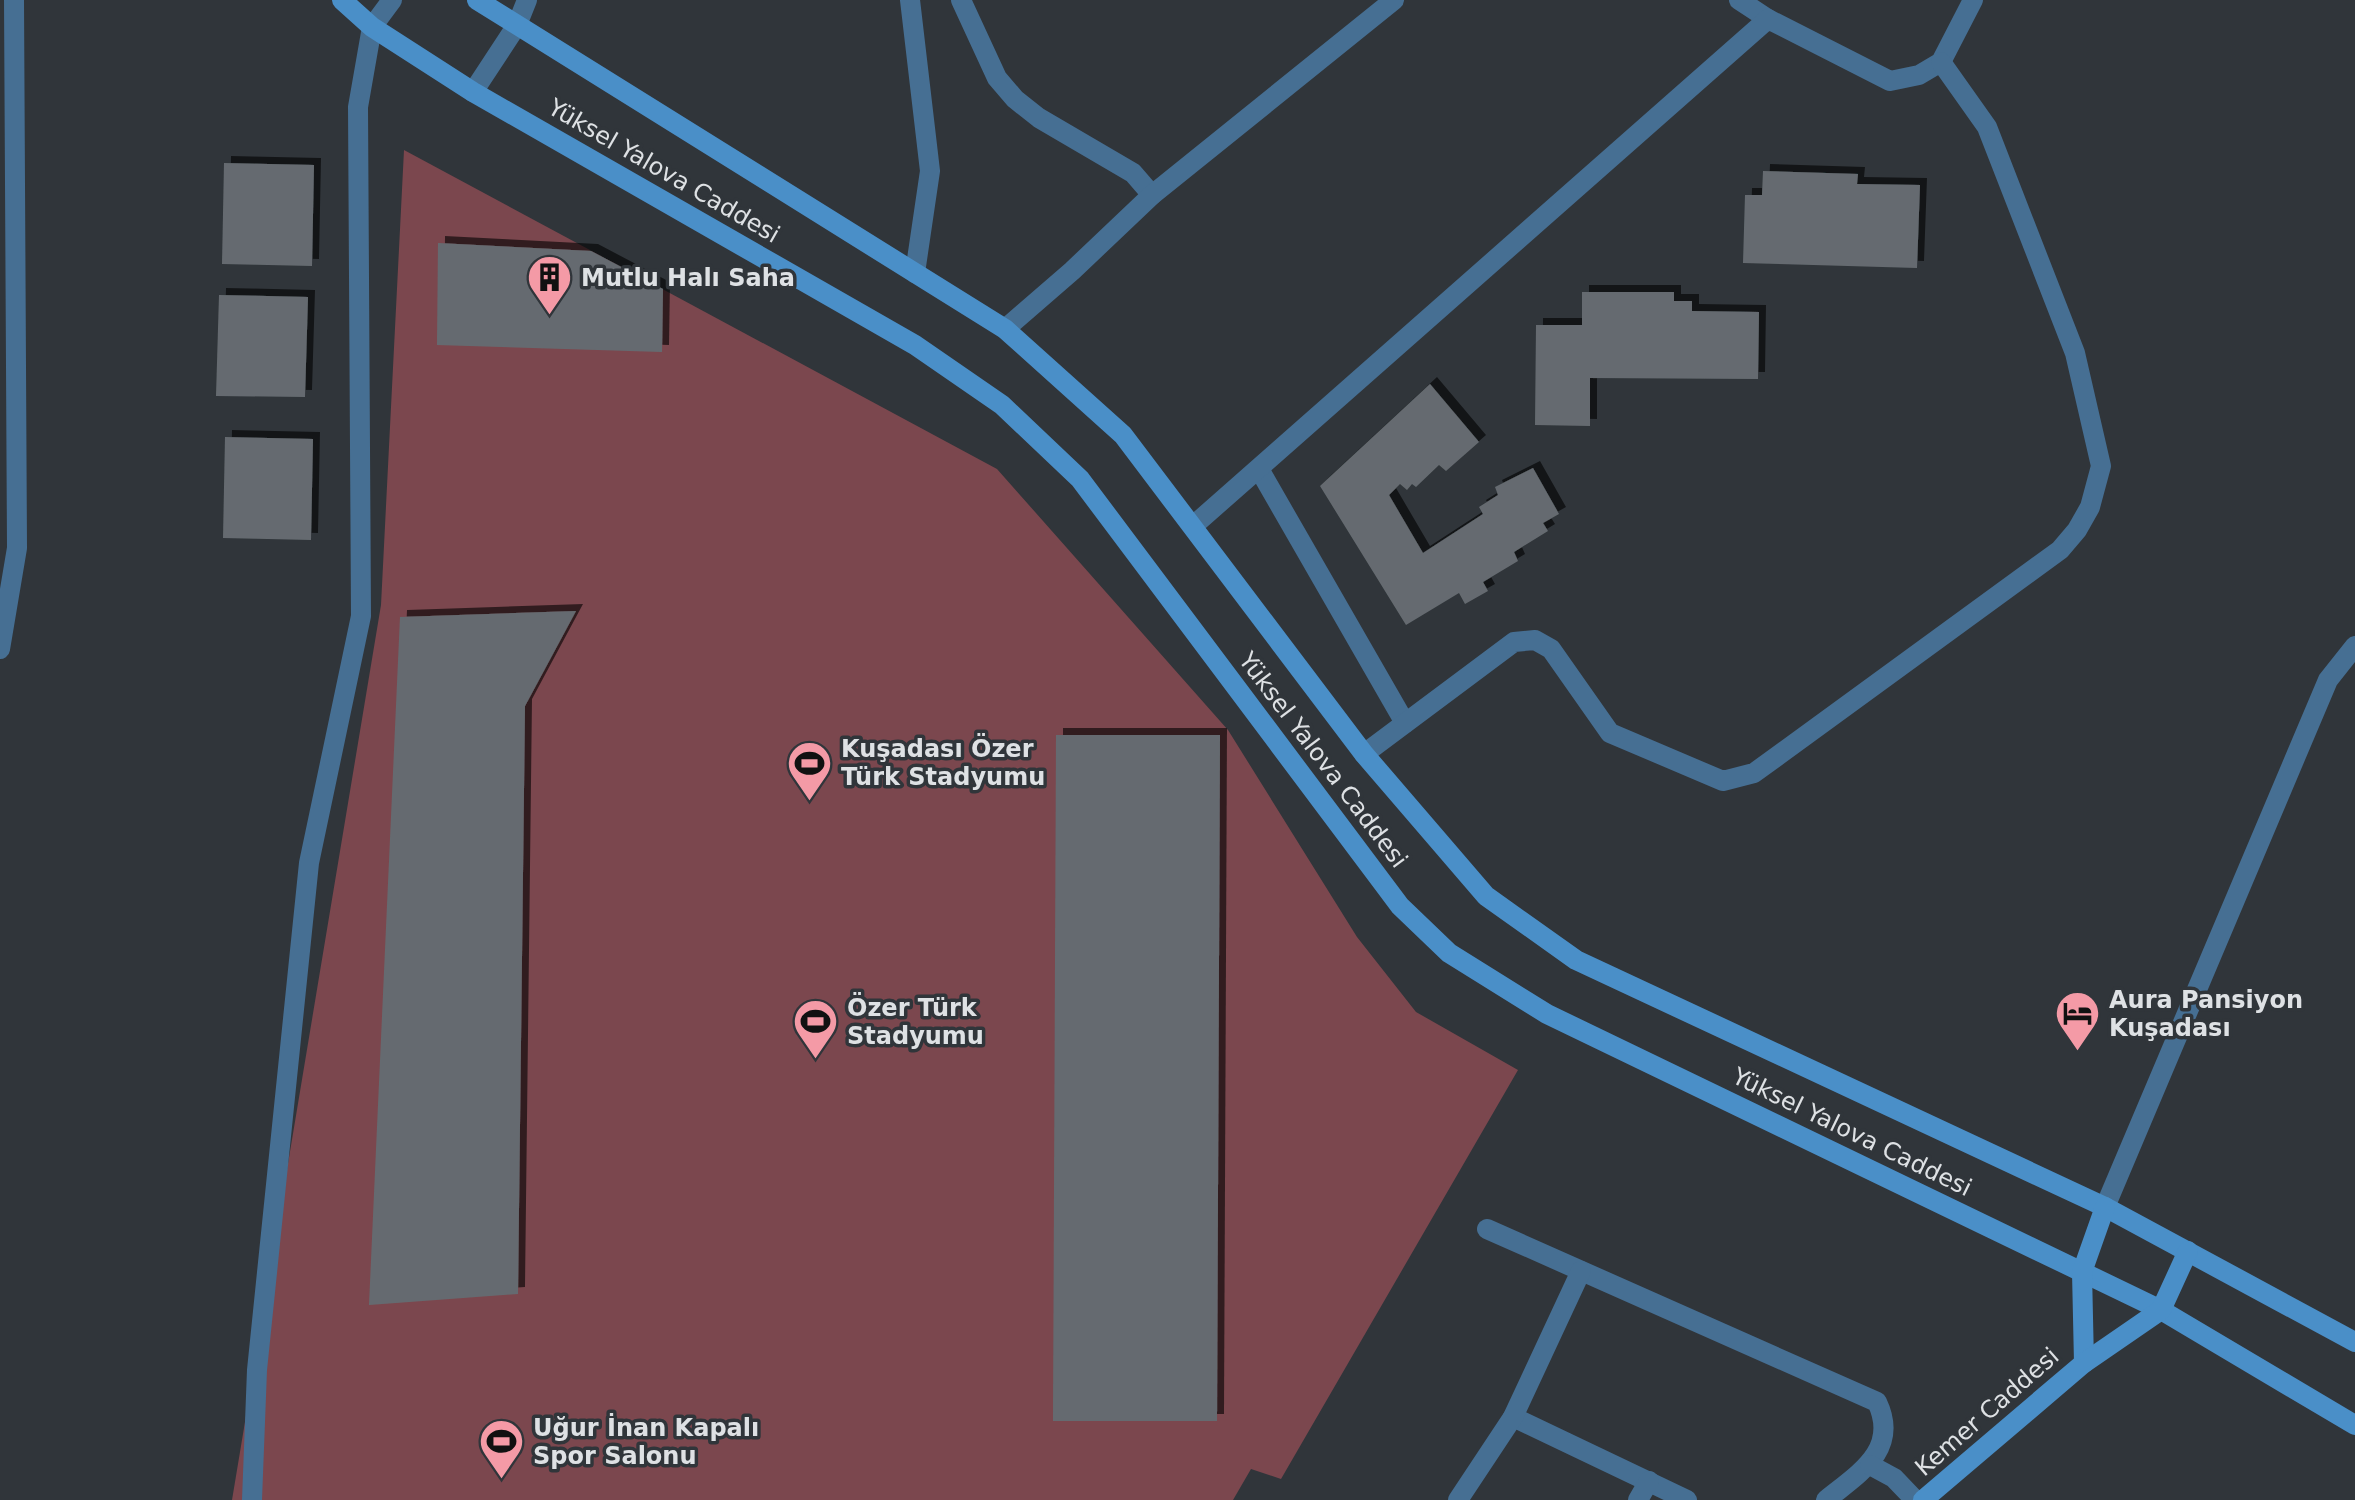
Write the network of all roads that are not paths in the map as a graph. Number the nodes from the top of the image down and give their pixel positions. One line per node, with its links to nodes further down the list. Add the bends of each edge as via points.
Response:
1 (14, 0): 17 (street)
2 (342, 0): 13 (main road, Yüksel Yalova Caddesi)
3 (392, 0): 13 (street)
4 (477, 0): 12 (main road, Yüksel Yalova Caddesi)
5 (527, 0): 12 (street)
6 (910, 0): 18 (street, via 930,171)
7 (961, 0): 16 (street, via 997,78 1015,99 1133,173)
8 (1394, 0): 16 (street)
9 (1739, 0): 11 (street)
10 (1973, 0): 14 (street)
11 (1768, 19): 14 (street, via 1890,81 1919,75); 20 (street)
12 (517, 25): 15 (street); 18 (main road, Yüksel Yalova Caddesi)
13 (372, 27): 15 (main road, Yüksel Yalova Caddesi); 39 (street, via 358,107 361,616 309,863 257,1370)
14 (1941, 62): 25 (street, via 1987,127 2075,353 2101,466 2090,507 2069,540 1754,773 1723,781 1610,733 1551,649 1535,640 1514,642)
15 (473, 92): 31 (main road, Yüksel Yalova Caddesi, via 915,345 1002,405 1080,479 1400,906 1449,953 1547,1014)
16 (1152, 195): 19 (street)
17 (7, 213): 22 (street)
18 (915, 273): 19 (main road, Yüksel Yalova Caddesi)
19 (1005, 329): 21 (main road, Yüksel Yalova Caddesi, via 1123,435)
20 (1259, 469): 21 (street); 25 (street)
21 (1193, 526): 26 (main road, Yüksel Yalova Caddesi)
22 (8, 548): 24 (street)
23 (2355, 646): 27 (street, via 2328,680)
24 (0, 649)
25 (1405, 723): 26 (street)
26 (1364, 754): 27 (main road, Yüksel Yalova Caddesi, via 1486,896 1576,960)
27 (2105, 1207): 29 (main road, Yüksel Yalova Caddesi); 31 (main road)
28 (1487, 1229): 30 (street)
29 (2188, 1251): 32 (main road); 33 (main road, Yüksel Yalova Caddesi)
30 (1581, 1271): 35 (street); 37 (street, via 1877,1402 1884,1432)
31 (2082, 1272): 32 (main road, Yüksel Yalova Caddesi); 34 (main road, Kemer Caddesi)
32 (2161, 1310): 34 (main road, Kemer Caddesi); 36 (main road, Yüksel Yalova Caddesi)
33 (2355, 1342)
34 (2084, 1363): 45 (main road, Kemer Caddesi)
35 (1513, 1417): 38 (street); 40 (street)
36 (2355, 1425)
37 (1870, 1465): 43 (street); 44 (street, via 1894,1478)
38 (1649, 1481): 41 (street); 42 (street)
39 (252, 1500)
40 (1458, 1500)
41 (1638, 1500)
42 (1687, 1500)
43 (1826, 1500)
44 (1915, 1500)
45 (1923, 1500)

